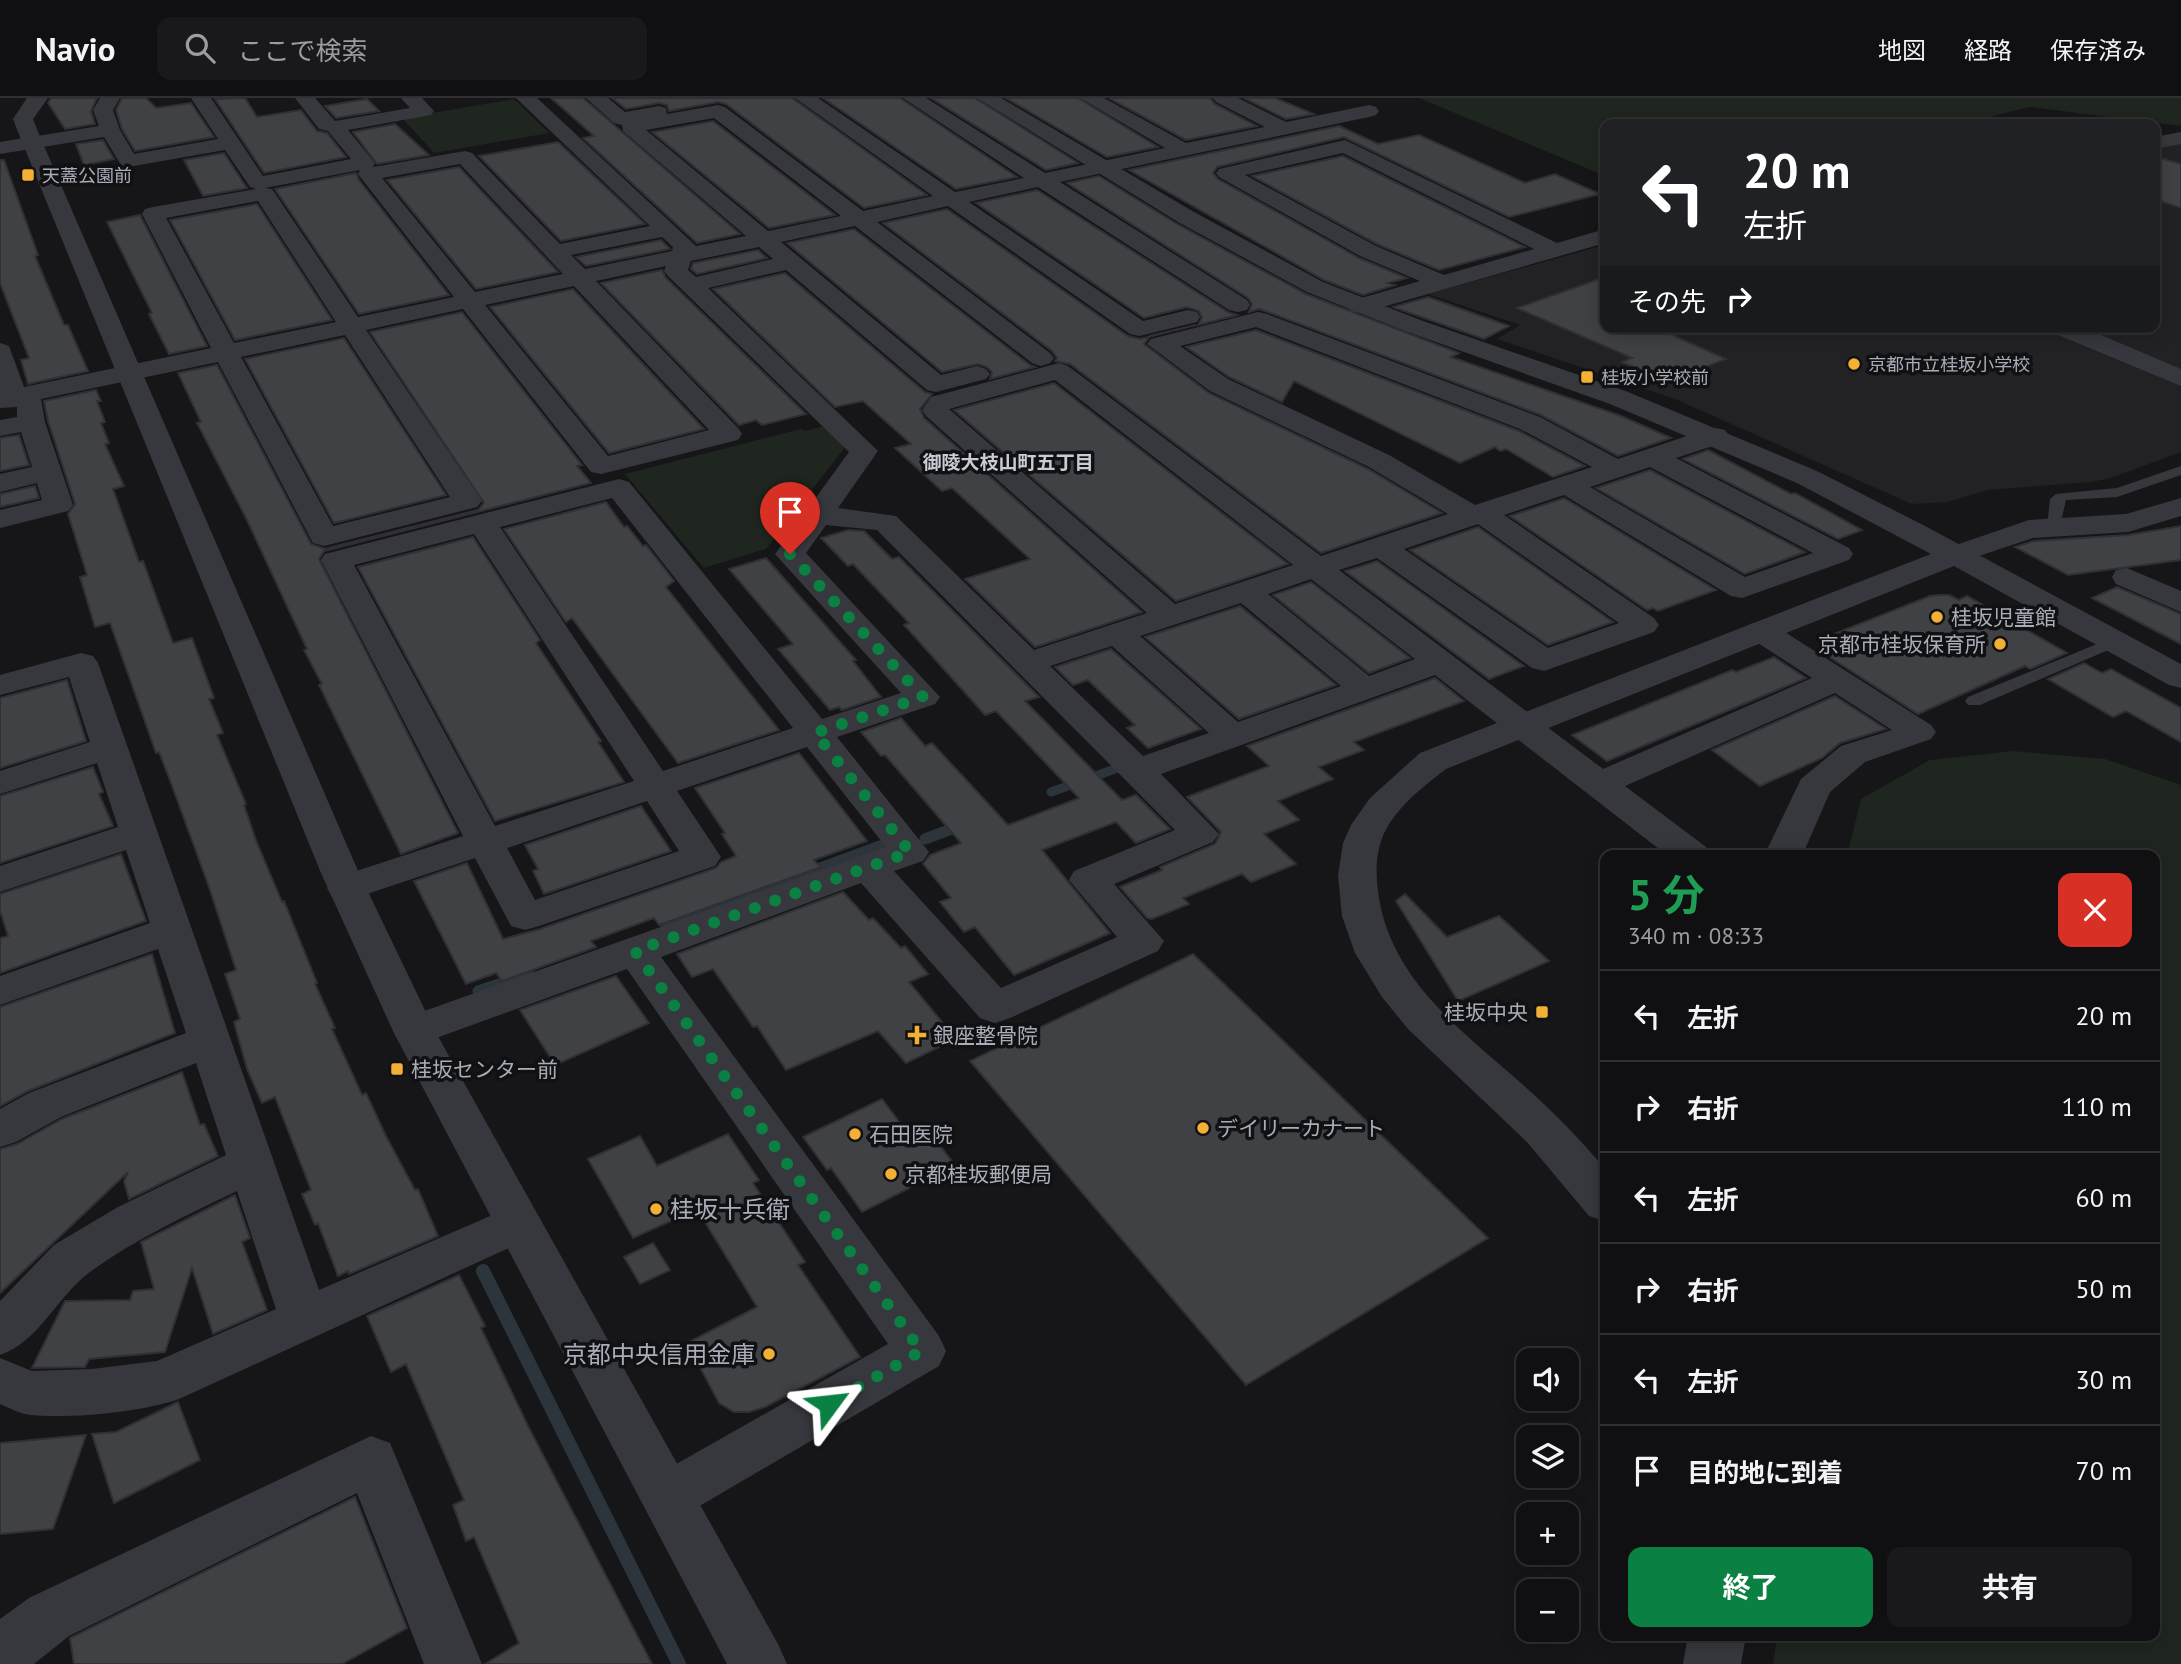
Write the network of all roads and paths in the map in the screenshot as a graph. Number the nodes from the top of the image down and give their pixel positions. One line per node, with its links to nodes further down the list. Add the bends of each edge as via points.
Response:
1 (38, 98): 20 (street, via 23,119)
2 (110, 98): 17 (street, via 103,110)
3 (201, 98): 21 (street)
4 (305, 98): 15 (street, via 326,125)
5 (411, 98): 15 (street, via 424,111)
6 (526, 98): 28 (street)
7 (596, 98): 8 (street, via 621,119 709,103)
8 (702, 98)
9 (805, 98): 26 (street)
10 (913, 98): 25 (street)
11 (987, 98): 24 (street)
12 (1090, 98): 23 (street)
13 (1223, 98): 16 (street)
14 (1342, 98): 16 (street, via 1370,111)
15 (335, 127): 21 (street, via 365,163 257,183)
16 (1284, 129): 23 (street)
17 (110, 130): 20 (street); 21 (street, via 128,161)
18 (2180, 137): 19 (street)
19 (2160, 142)
20 (33, 143): 22 (street); 44 (street)
21 (231, 144)
22 (0, 148)
23 (1183, 150): 24 (street)
24 (1103, 167): 25 (street); 39 (street, via 1252,253)
25 (1042, 180): 26 (street); 26 (street, via 1238,305 1139,329)
26 (951, 199): 27 (street)
27 (859, 219): 30 (street); 30 (street, via 718,111 630,127); 34 (street, via 1041,358 936,384)
28 (667, 229): 32 (street); 33 (street, via 685,246)
29 (1600, 237): 31 (street)
30 (763, 239): 33 (street); 34 (street)
31 (1554, 250): 36 (street); 36 (street, via 1345,146 1226,173 1368,251)
32 (555, 252): 35 (street); 38 (street, via 465,157 368,174)
33 (682, 256): 35 (street); 37 (street, via 676,271)
34 (790, 262): 37 (street)
35 (580, 277): 38 (street); 38 (street, via 728,434 601,466)
36 (1443, 282): 39 (street)
37 (691, 285): 58 (street, via 864,451)
38 (469, 301): 40 (street)
39 (1360, 306): 49 (street)
40 (351, 326): 43 (street); 43 (street, via 264,194 153,214); 43 (street, via 467,501 324,537)
41 (2074, 333): 45 (street)
42 (0, 351): 46 (street)
43 (226, 352): 44 (street)
44 (129, 372): 46 (street); 93 (street)
45 (2181, 378)
46 (7, 398): 47 (street, via 30,404)
47 (32, 422): 48 (street); 53 (street)
48 (0, 428)
49 (1714, 436): 50 (street); 63 (street, via 1807,477)
50 (1652, 457): 51 (street); 55 (street, via 1838,554 1742,589)
51 (1616, 469): 55 (street); 59 (street, via 1530,423 1258,319 1160,344 1219,385 1379,461)
52 (2181, 470): 57 (lane, via 2129,489 2063,495)
53 (49, 472): 54 (street); 60 (street, via 58,505)
54 (0, 484)
55 (1567, 485): 59 (street)
56 (2181, 507): 57 (street, via 2128,523)
57 (2055, 511): 63 (street)
58 (819, 514): 73 (street, via 886,522); 80 (street, via 790,554 923,697)
59 (1477, 515): 62 (street); 62 (street, via 1643,625 1544,661)
60 (0, 519)
61 (482, 523): 80 (street, via 619,488); 86 (street); 88 (street, via 336,561)
62 (1380, 546): 64 (street)
63 (1955, 555): 69 (street); 71 (street)
64 (1316, 568): 66 (street); 68 (street, via 1059,371 940,403 935,410); 72 (street)
65 (2181, 573): 67 (street, via 2127,577)
66 (1246, 591): 68 (street); 77 (street)
67 (2181, 603)
68 (1170, 616): 70 (street)
69 (1761, 631): 75 (street); 79 (street)
70 (1117, 634): 73 (street); 81 (street)
71 (2114, 642): 74 (street); 78 (lane)
72 (1439, 662): 77 (street); 79 (street)
73 (1027, 663): 83 (street)
74 (2181, 678)
75 (1837, 680): 85 (street); 90 (street, via 1919,732 1853,754 1814,787)
76 (0, 685): 82 (street, via 81,663)
77 (1365, 689): 81 (street)
78 (1974, 701)
79 (1522, 725): 85 (street); 101 (street, via 1433,761 1398,788 1369,826 1357,857 1356,896 1366,935 1380,963 1412,1007 1544,1130)
80 (815, 733): 86 (street); 91 (street, via 910,852)
81 (1233, 736): 83 (street)
82 (109, 748): 84 (street); 87 (street)
83 (1136, 771): 91 (street, via 1200,834 1088,880 1144,941 995,1008)
84 (0, 783)
85 (1599, 784): 89 (street)
86 (655, 786): 88 (street); 88 (street, via 702,857 525,917)
87 (139, 833): 92 (street); 94 (street)
88 (485, 842): 93 (street)
89 (1685, 850)
90 (1786, 850)
91 (868, 867): 95 (street)
92 (0, 879)
93 (346, 888): 97 (street)
94 (172, 930): 96 (street); 98 (street)
95 (635, 951): 97 (street); 106 (street, via 921,1351)
96 (0, 990)
97 (414, 1031): 102 (street)
98 (209, 1041): 99 (street, via 45,1105); 100 (street)
99 (0, 1130)
100 (251, 1163): 103 (street); 104 (street, via 135,1220 71,1259)
101 (1600, 1197)
102 (518, 1223): 103 (street); 106 (street)
103 (304, 1319): 105 (street, via 162,1383 29,1393)
104 (0, 1334)
105 (0, 1380)
106 (667, 1497): 110 (street)
107 (1716, 1641): 111 (street)
108 (0, 1655): 109 (street, via 49,1617 371,1460)
109 (447, 1662)
110 (758, 1664)
111 (1712, 1664)

